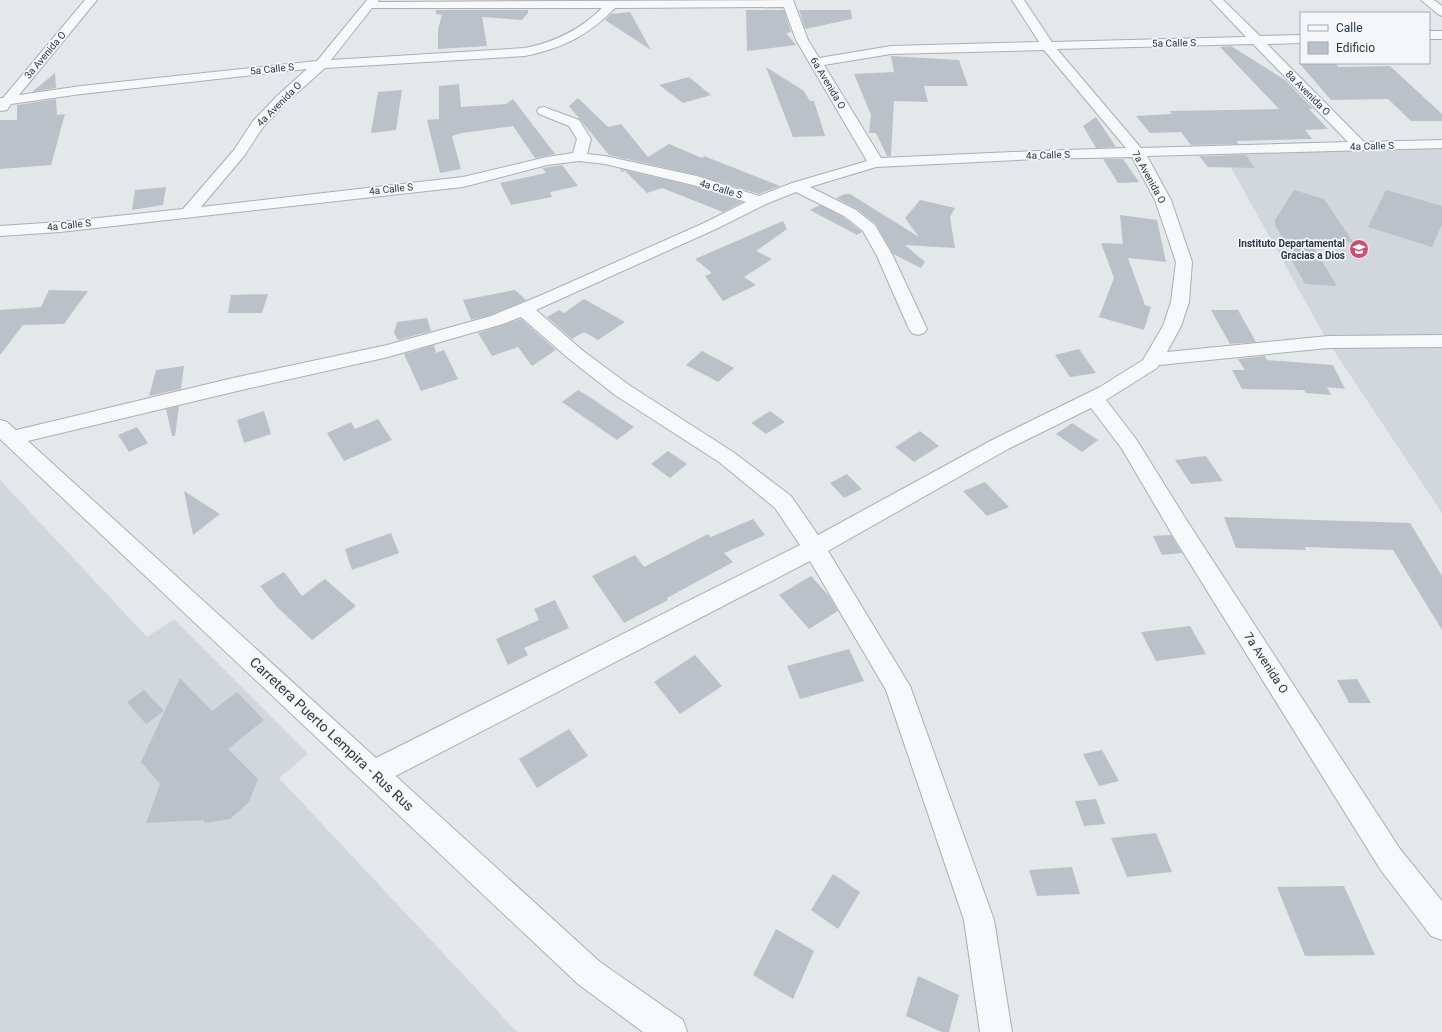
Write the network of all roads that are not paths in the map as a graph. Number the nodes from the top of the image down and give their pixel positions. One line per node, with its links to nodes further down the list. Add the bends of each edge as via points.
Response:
1 (91, 0): 17 (street, 3a Avenida O)
2 (1018, 0): 14 (street, 7a Avenida O)
3 (1217, 0): 13 (street, 8a Avenida O)
4 (1427, 0): 9 (street)
5 (371, 2): 6 (street); 16 (street, 4a Avenida O)
6 (584, 2): 8 (street)
7 (787, 2): 8 (street); 15 (street, 6a Avenida O, via 802,40)
8 (612, 4): 16 (street, 5a Calle S, via 588,28 572,38 545,48 525,52)
9 (1442, 12)
10 (1442, 35): 11 (street)
11 (1430, 36)
12 (1300, 39): 13 (street, 5a Calle S)
13 (1256, 41): 14 (street, 5a Calle S); 20 (street, 8a Avenida O)
14 (1048, 46): 15 (street, 5a Calle S, via 892,50); 21 (street, 7a Avenida O)
15 (815, 62): 23 (street, 6a Avenida O)
16 (321, 64): 17 (street, 5a Calle S, via 81,90); 26 (street, 4a Avenida O, via 258,124 239,153)
17 (2, 105)
18 (544, 111): 22 (street, via 574,123 584,139)
19 (1442, 144): 20 (street, 4a Calle S)
20 (1360, 146): 21 (street, 4a Calle S)
21 (1137, 152): 23 (street, 4a Calle S); 31 (street, 7a Avenida O, via 1163,200 1184,262 1180,302 1172,326)
22 (579, 157): 25 (street, 4a Calle S, via 605,160 697,181); 26 (street, 4a Calle S, via 547,161 463,182)
23 (876, 163): 24 (street, 4a Calle S)
24 (797, 186): 25 (street, 4a Calle S); 29 (street, via 850,213 869,228 885,256)
25 (760, 201): 28 (street, via 710,226)
26 (189, 212): 27 (street, 4a Calle S)
27 (0, 231)
28 (523, 309): 33 (street, via 497,320 388,351); 34 (street, via 622,390 726,457 783,502)
29 (918, 329)
30 (1442, 341): 31 (street, via 1328,342)
31 (1153, 359): 32 (street, 7a Avenida O, via 1150,364)
32 (1094, 398): 34 (street, 7a Avenida O, via 1001,444); 36 (street, 7a Avenida O, via 1129,444 1180,530 1390,860)
33 (6, 433): 35 (street, Carretera Puerto Lempira - Rus Rus)
34 (814, 548): 35 (street, 7a Avenida O); 38 (street, via 897,686 979,920)
35 (374, 773): 37 (street, Carretera Puerto Lempira - Rus Rus, via 589,973)
36 (1442, 925)
37 (671, 1032)
38 (996, 1032)

